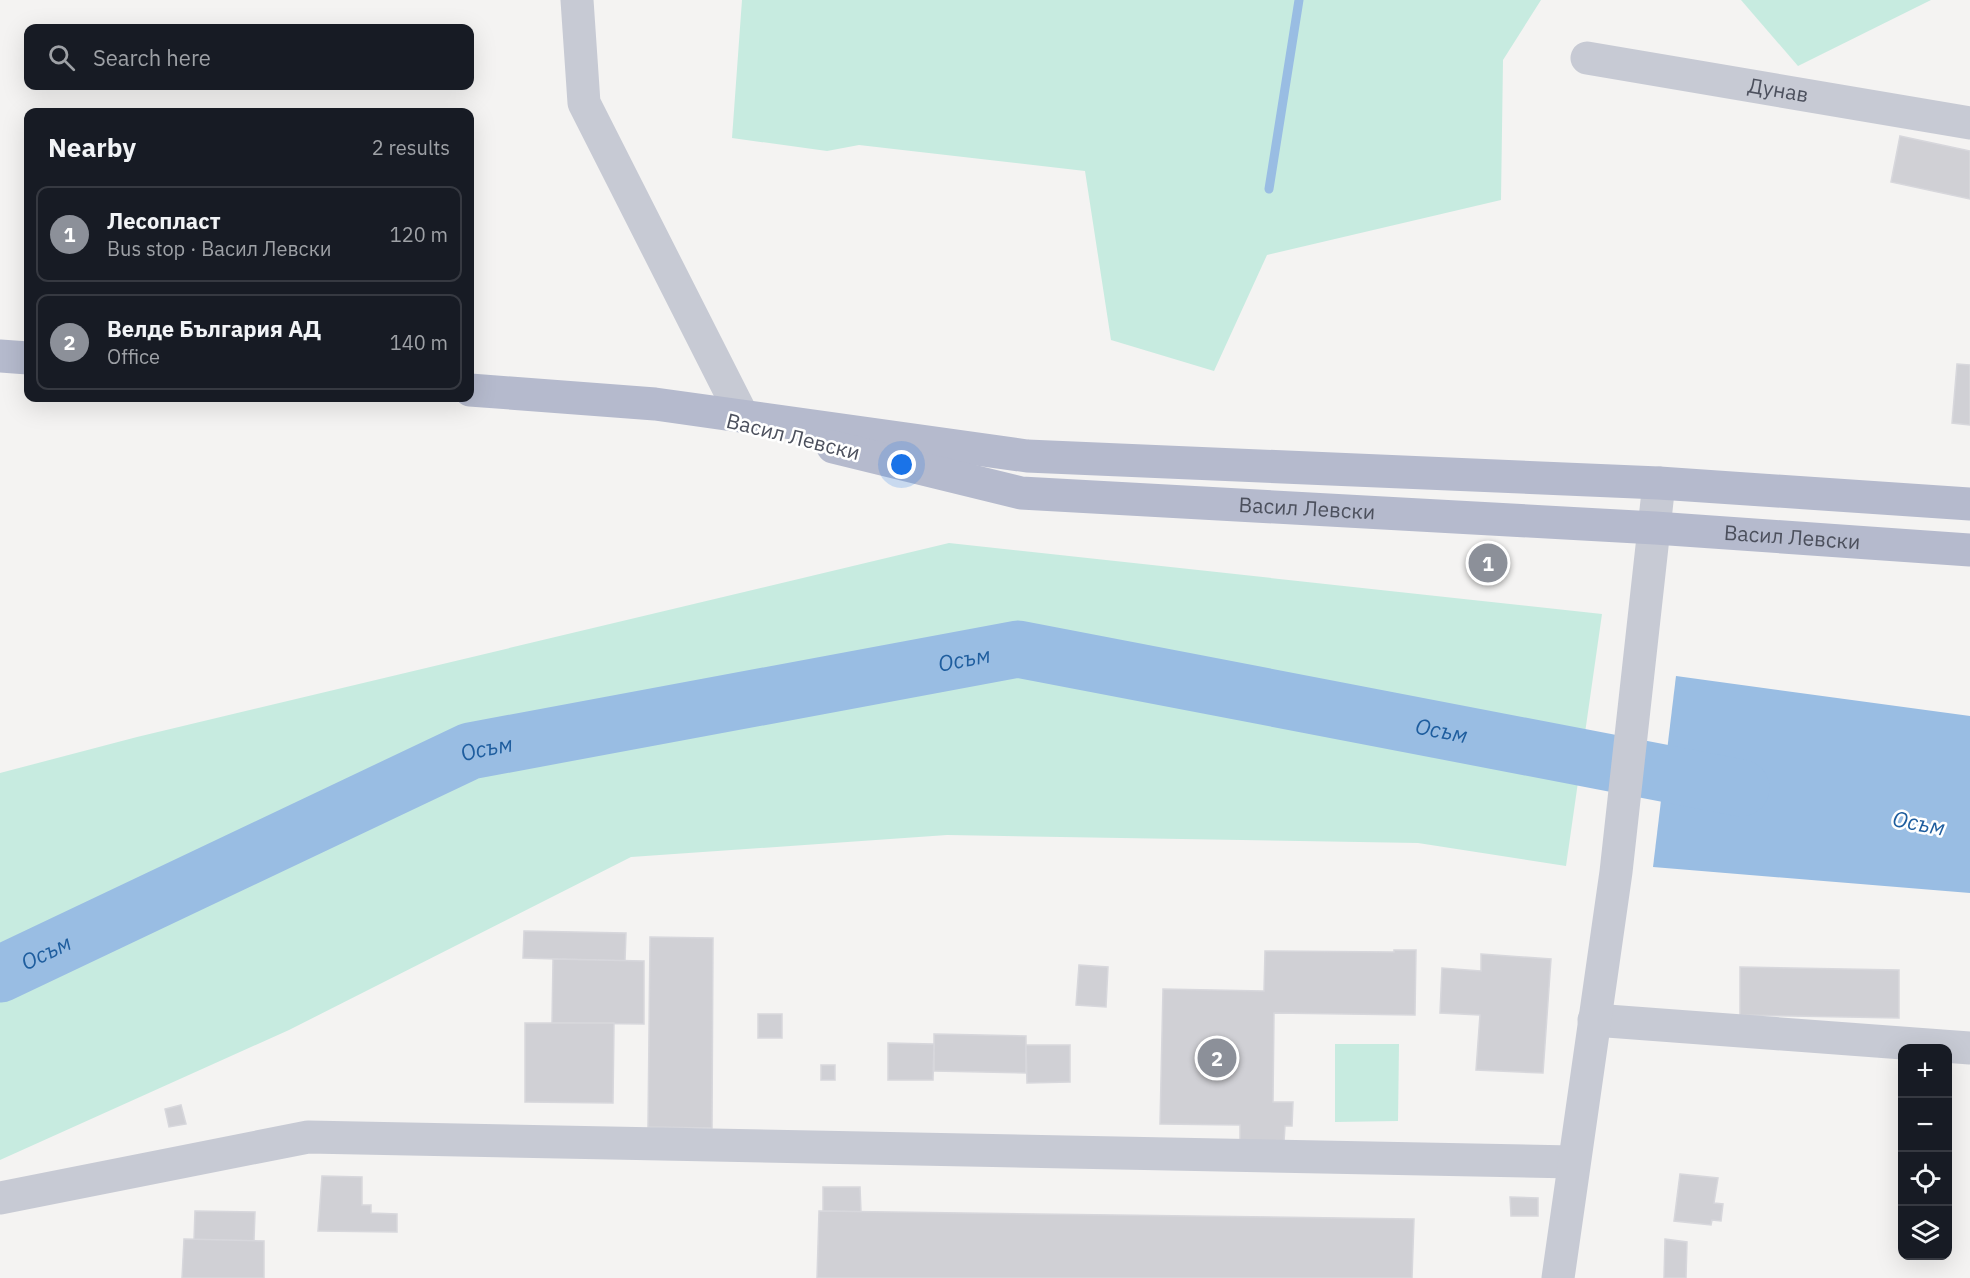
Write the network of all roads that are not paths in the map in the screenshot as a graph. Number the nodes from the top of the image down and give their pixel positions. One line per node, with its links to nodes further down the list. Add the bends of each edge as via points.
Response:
1 (577, 0): 8 (street, via 584,103)
2 (1587, 58): 3 (street, Дунав)
3 (1970, 123)
4 (0, 356): 5 (main road)
5 (24, 358)
6 (474, 390): 7 (main road, Васил Левски)
7 (655, 404): 8 (main road, Васил Левски); 11 (main road, Васил Левски, via 1021,493)
8 (742, 416): 9 (main road, Васил Левски, via 1027,456)
9 (1659, 483): 10 (main road, Васил Левски); 11 (street)
10 (1970, 504)
11 (1654, 528): 12 (main road, Васил Левски); 13 (street, via 1616,872)
12 (1970, 550)
13 (1594, 1020): 14 (street); 15 (street)
14 (1970, 1048)
15 (1573, 1162): 16 (street, via 308,1137); 17 (street)
16 (0, 1198)
17 (1557, 1278)

